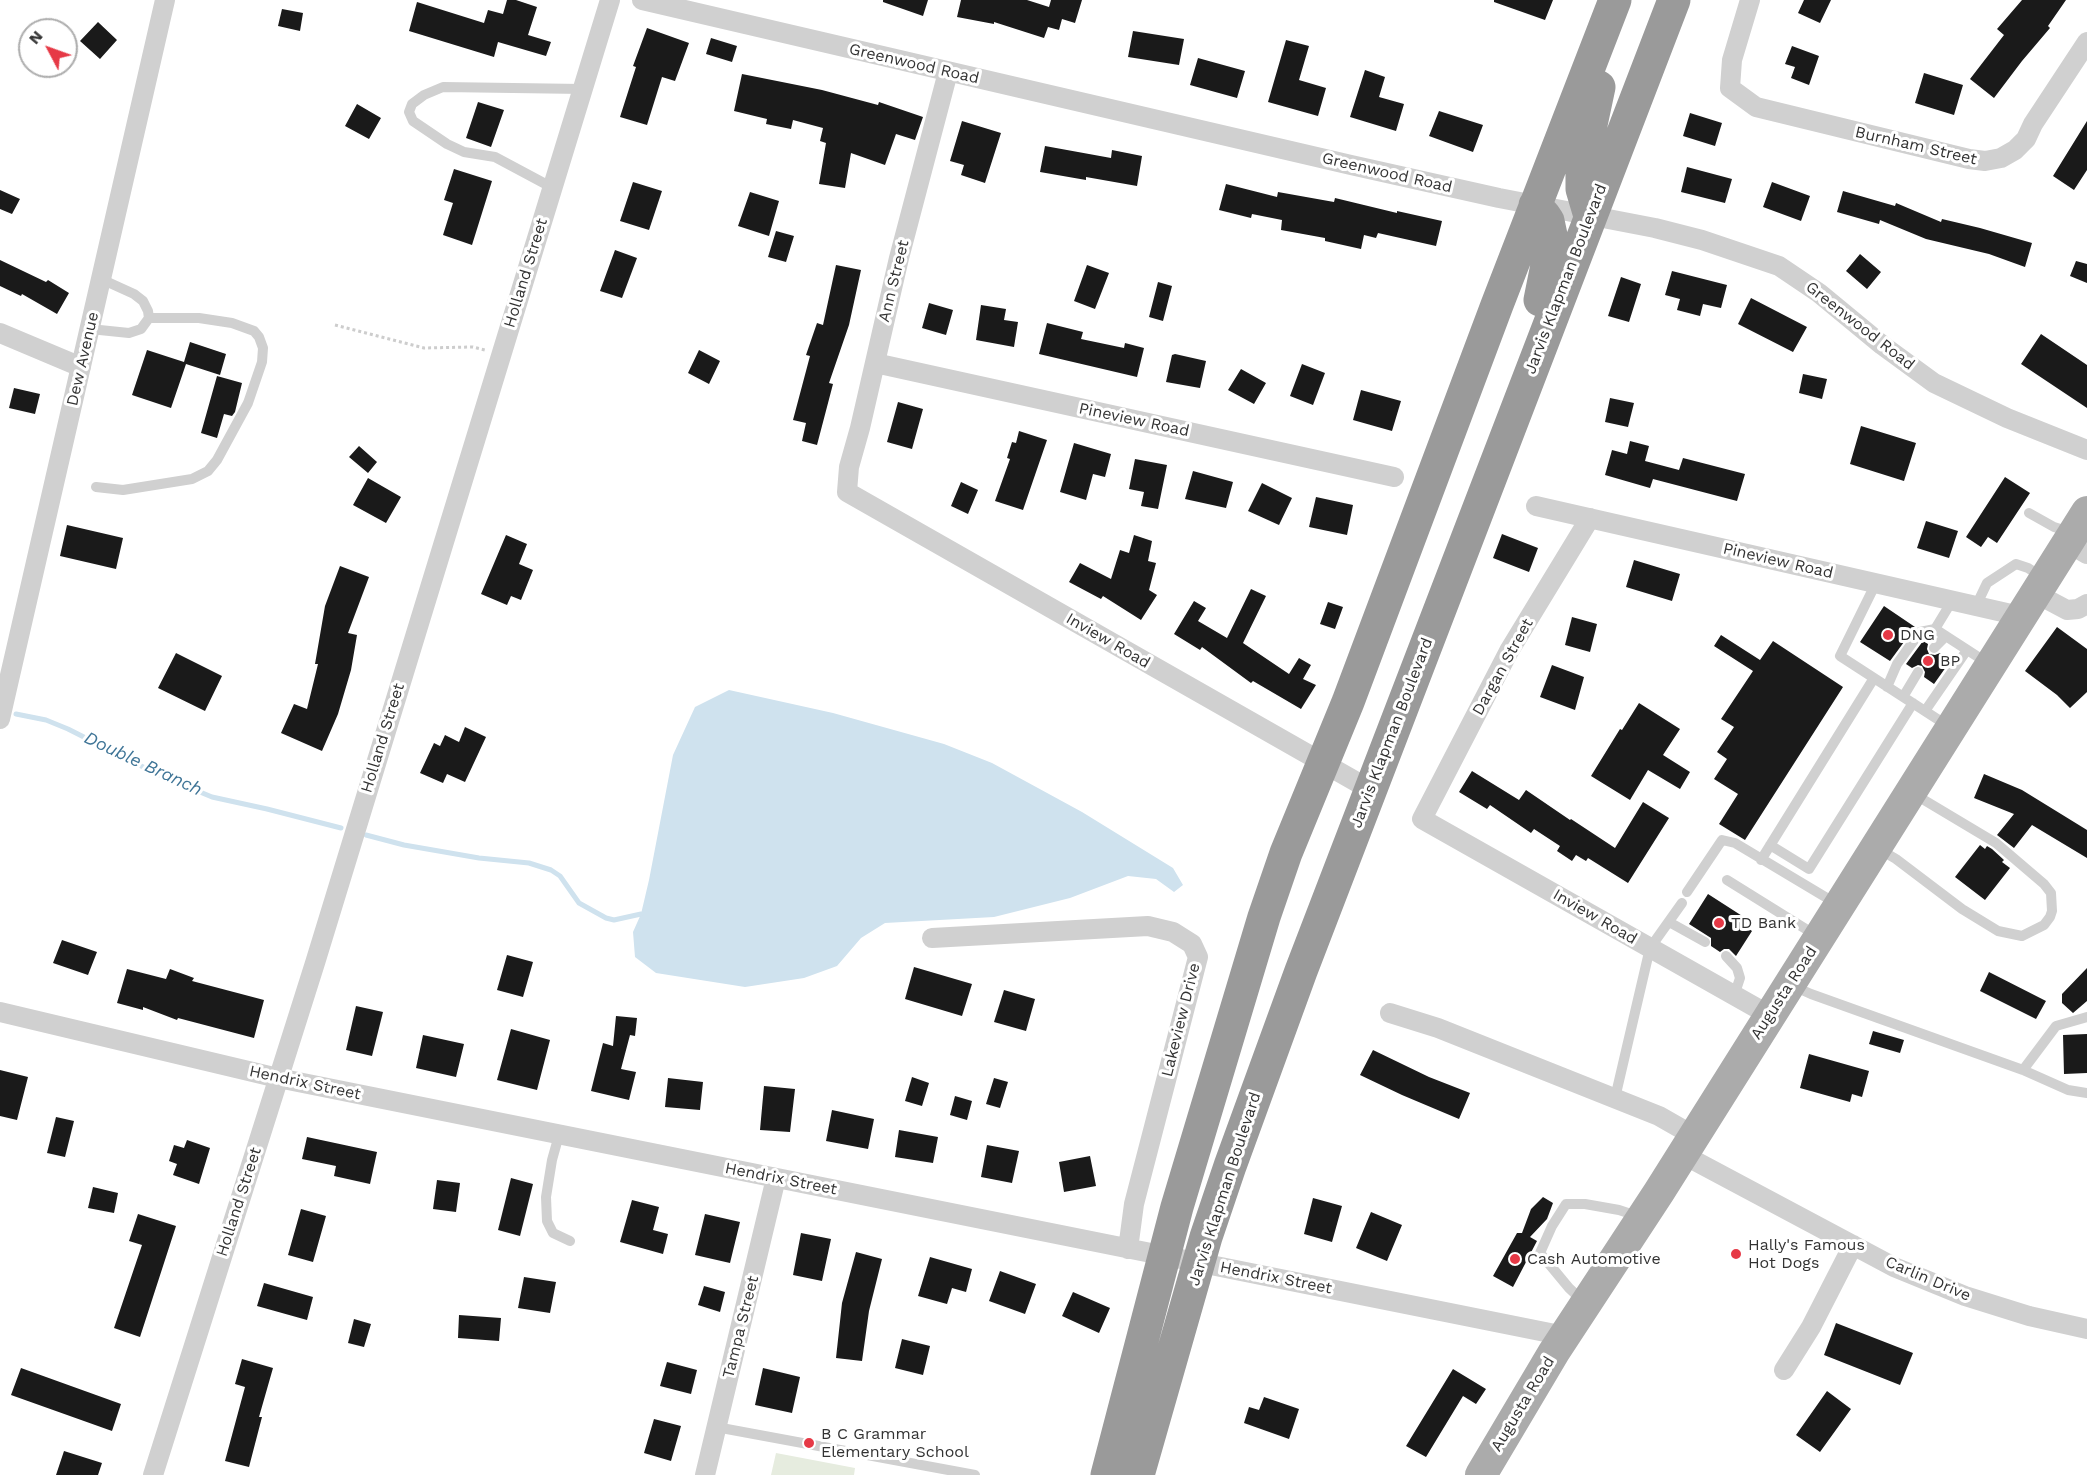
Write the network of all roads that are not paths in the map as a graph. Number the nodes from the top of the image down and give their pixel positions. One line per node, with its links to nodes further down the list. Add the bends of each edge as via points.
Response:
1 (165, 0): 13 (street, Dew Avenue)
2 (610, 0): 9 (street, Holland Street)
3 (642, 0): 8 (street, Greenwood Road)
4 (1617, 0): 11 (highway); 12 (highway, via 1584,152 1581,180)
5 (1674, 0): 12 (highway, Jarvis Klapman Boulevard)
6 (1750, 0): 7 (street, Burnham Street, via 1732,60 1730,87 1756,107 1985,161 2001,158 2026,139)
7 (2087, 42)
8 (948, 72): 11 (street, Greenwood Road); 17 (street, Ann Street)
9 (583, 89): 10 (street, Holland Street); 10 (lane, via 443,87 412,104 409,112 413,121 447,144 495,158)
10 (552, 188): 69 (street, Holland Street)
11 (1535, 205): 12 (street, Greenwood Road); 19 (highway, via 1548,221 1552,240); 45 (highway)
12 (1590, 216): 19 (highway, Jarvis Klapman Boulevard); 20 (street, Greenwood Road, via 1702,240 1779,266 1934,383)
13 (101, 279): 14 (lane, via 134,294 146,306); 15 (street, Dew Avenue)
14 (149, 318): 15 (lane, via 141,329 129,333); 22 (lane, via 199,318 254,331 263,348 262,362 248,403 208,471 192,479 123,490)
15 (90, 329): 18 (street, Dew Avenue)
16 (0, 333): 18 (street)
17 (875, 363): 21 (street, Pineview Road); 23 (street, Ann Street, via 849,467)
18 (81, 367): 43 (street, Dew Avenue)
19 (1509, 427): 46 (highway, Jarvis Klapman Boulevard)
20 (2087, 450)
21 (1394, 477)
22 (96, 487)
23 (847, 492): 45 (street, Inview Road)
24 (1536, 506): 26 (street, Pineview Road)
25 (2030, 513): 27 (lane)
26 (1590, 518): 28 (street, Pineview Road); 48 (street, Dargan Street, via 1509,651)
27 (2079, 536): 29 (main road, Augusta Road)
28 (1876, 583): 30 (street, Pineview Road); 38 (lane, via 1840,657)
29 (2034, 596): 31 (street, Pineview Road, via 2067,610); 32 (street, Pineview Road); 32 (lane, via 2028,568 2016,564 1987,583); 36 (main road, Augusta Road)
30 (1952, 601): 32 (street, Pineview Road); 33 (lane)
31 (2087, 604)
32 (1976, 606)
33 (1935, 629): 34 (lane); 39 (lane, via 1920,632 1897,664)
34 (1946, 636): 35 (lane); 36 (lane)
35 (1934, 648)
36 (1978, 657): 42 (lane); 44 (main road, Augusta Road)
37 (1918, 672): 40 (lane)
38 (1874, 678): 39 (lane); 49 (lane)
39 (1887, 687): 40 (lane)
40 (1903, 697): 41 (lane)
41 (1913, 703): 42 (lane); 49 (lane, via 1809,869)
42 (1925, 711): 44 (lane)
43 (0, 719)
44 (1951, 728): 47 (main road, Augusta Road)
45 (1324, 763): 46 (street, Inview Road); 79 (highway, via 1264,917)
46 (1370, 789): 80 (highway, Jarvis Klapman Boulevard, via 1230,1166)
47 (1911, 792): 50 (main road, Augusta Road); 50 (lane, via 1996,843 2044,884 2051,893 2050,917 2044,925 2022,936 1998,931)
48 (1422, 819): 60 (street, Inview Road)
49 (1770, 845): 51 (lane)
50 (1876, 847): 55 (main road, Augusta Road)
51 (1761, 860): 53 (lane, via 1735,843 1722,840); 55 (lane)
52 (1727, 880): 57 (lane)
53 (1687, 892)
54 (1682, 903): 56 (lane)
55 (1840, 906): 57 (main road, Augusta Road)
56 (1669, 922): 59 (lane); 60 (lane)
57 (1820, 937): 62 (main road, Augusta Road)
58 (932, 938): 78 (street, Lakeview Drive, via 1148,926 1173,932 1192,944 1198,957 1134,1204)
59 (1705, 942)
60 (1650, 948): 63 (street, Inview Road); 71 (lane)
61 (1726, 956): 63 (lane, via 1740,978)
62 (1790, 985): 66 (main road, Augusta Road); 68 (lane)
63 (1734, 996): 66 (street, Inview Road)
64 (0, 1012): 69 (street, Hendrix Street)
65 (1390, 1013): 71 (street)
66 (1769, 1015): 73 (main road, Augusta Road)
67 (2087, 1017): 68 (lane, via 2056,1026)
68 (2023, 1070): 70 (lane, via 2068,1090)
69 (278, 1078): 72 (street, Hendrix Street); 86 (street, Holland Street)
70 (2087, 1093)
71 (1615, 1098): 73 (street, via 1659,1116)
72 (559, 1134): 74 (street, Hendrix Street); 76 (lane, via 546,1197 547,1221 554,1233)
73 (1688, 1145): 75 (main road, Augusta Road); 77 (street, Carlin Drive)
74 (776, 1178): 78 (street, Hendrix Street); 85 (street, Tampa Street)
75 (1643, 1218): 81 (main road, Augusta Road); 81 (lane, via 1619,1210 1566,1204 1540,1253)
76 (570, 1241)
77 (1853, 1245): 82 (street, Carlin Drive, via 1894,1267 1965,1296); 84 (street, via 1812,1327)
78 (1128, 1248): 79 (street, Hendrix Street)
79 (1164, 1256): 80 (street, Hendrix Street); 89 (highway)
80 (1199, 1263): 83 (street, Hendrix Street); 90 (highway, Jarvis Klapman Boulevard)
81 (1586, 1305): 83 (main road, Augusta Road)
82 (2087, 1329)
83 (1565, 1336): 91 (main road, Augusta Road)
84 (1784, 1370)
85 (716, 1427): 87 (street, Tampa Street); 88 (lane)
86 (153, 1475)
87 (707, 1475)
88 (975, 1475)
89 (1107, 1475)
90 (1138, 1475)
91 (1481, 1475)

